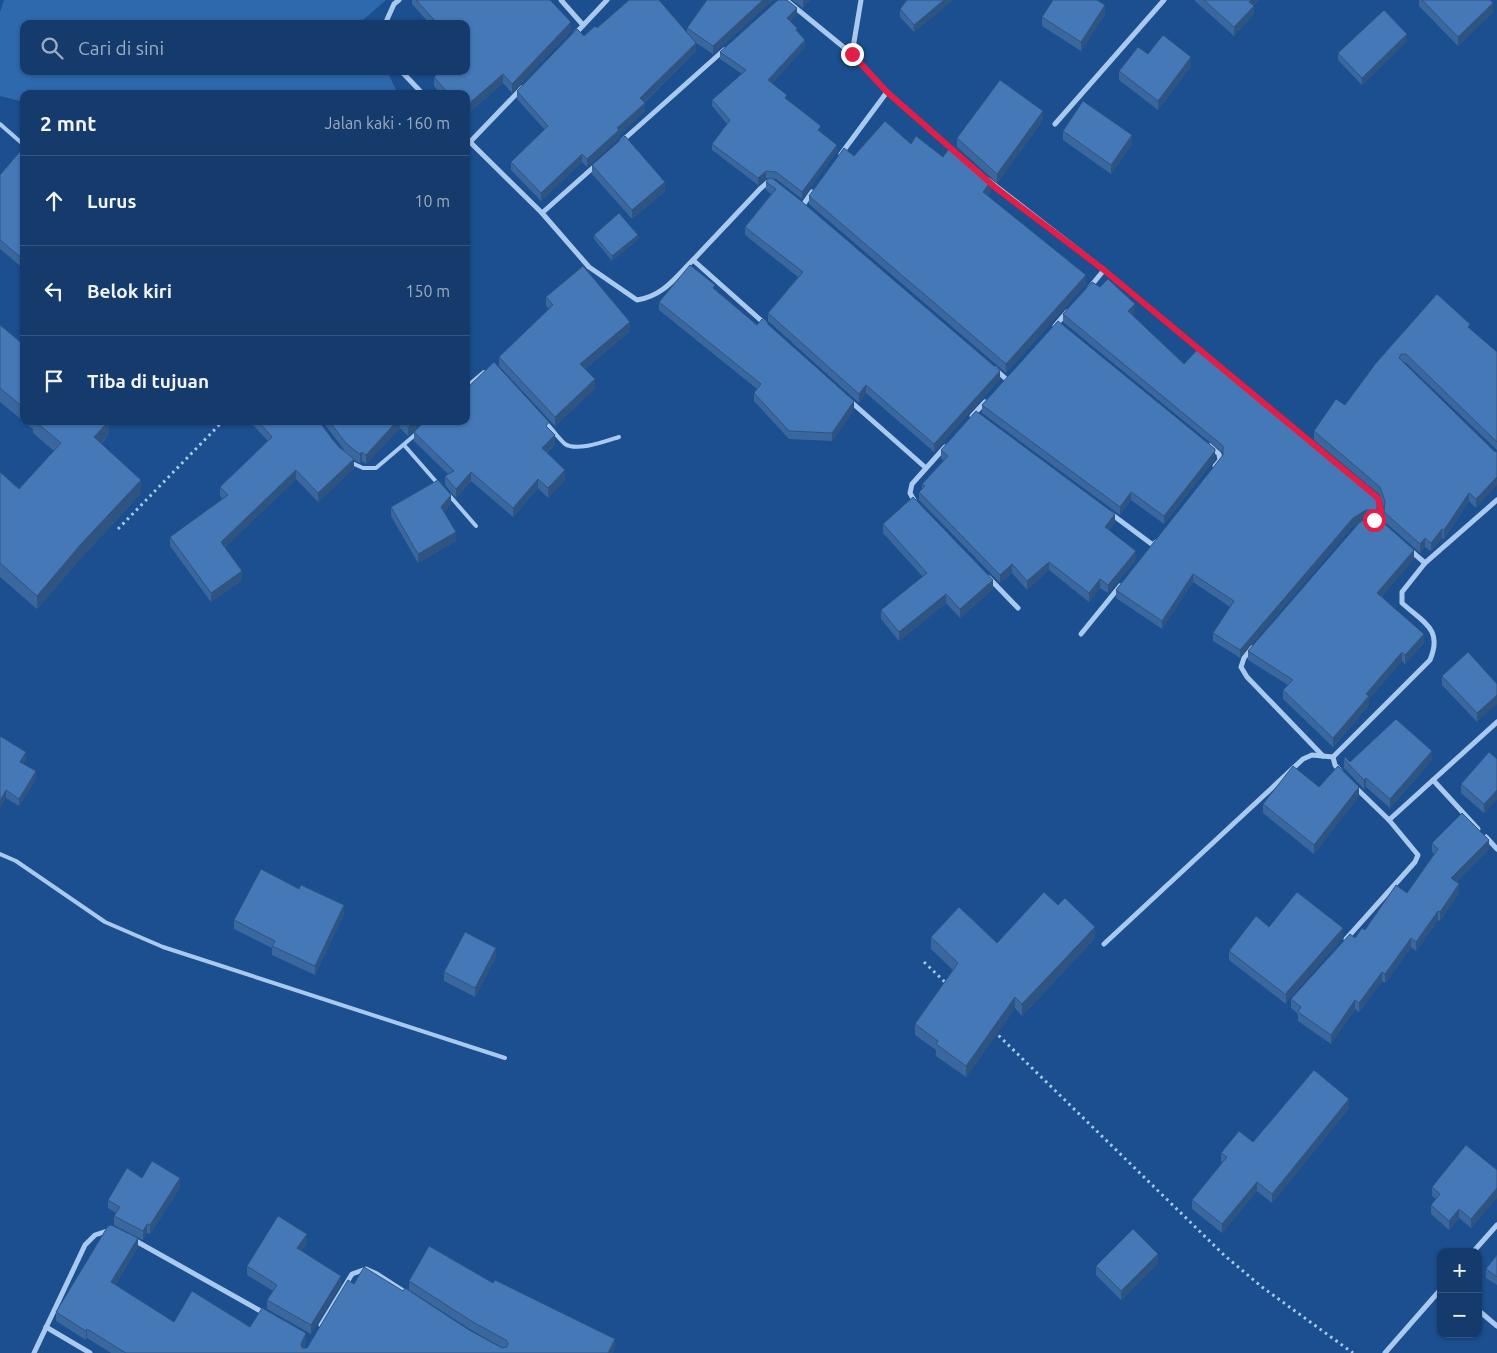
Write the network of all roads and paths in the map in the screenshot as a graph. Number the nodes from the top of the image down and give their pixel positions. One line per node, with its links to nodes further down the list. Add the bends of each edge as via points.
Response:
1 (399, 0): 7 (street)
2 (562, 0): 8 (street)
3 (607, 0): 8 (street)
4 (786, 0): 11 (street)
5 (861, 0): 11 (street)
6 (1164, 0): 17 (street)
7 (387, 20)
8 (583, 25): 9 (street)
9 (570, 39)
10 (727, 47): 21 (street)
11 (852, 54): 15 (street)
12 (405, 75): 14 (street)
13 (523, 87): 18 (street)
14 (419, 90)
15 (887, 92): 22 (street); 24 (street)
16 (0, 124): 19 (lane)
17 (1054, 124)
18 (470, 138)
19 (20, 142)
20 (470, 142): 31 (street)
21 (616, 146)
22 (960, 156)
23 (602, 160): 31 (street)
24 (837, 160)
25 (982, 175): 33 (street)
26 (775, 184): 32 (street, via 768,182 760,189)
27 (814, 190): 29 (street)
28 (796, 199): 29 (street)
29 (803, 205): 30 (street)
30 (811, 211)
31 (542, 213): 32 (street, via 589,267 637,300 663,291)
32 (693, 260): 39 (street)
33 (1104, 270): 34 (street); 46 (lane)
34 (1087, 290)
35 (1069, 310): 36 (street)
36 (1058, 323): 37 (street); 38 (street)
37 (1066, 329)
38 (1051, 330)
39 (773, 332)
40 (991, 366): 43 (street)
41 (487, 369): 44 (lane)
42 (1012, 372): 43 (street)
43 (1006, 378): 45 (street)
44 (470, 384)
45 (1000, 386)
46 (1249, 391)
47 (846, 397): 61 (street)
48 (987, 400): 49 (street)
49 (975, 413): 50 (street); 51 (street)
50 (983, 419)
51 (969, 420)
52 (546, 422): 55 (lane, via 566,444 574,447)
53 (219, 425): 69 (path)
54 (423, 427): 58 (lane)
55 (619, 437)
56 (950, 441): 61 (street)
57 (1204, 441): 60 (street, via 1220,454 1220,460)
58 (404, 445): 59 (lane, via 376,468 363,468); 68 (lane)
59 (351, 462)
60 (1214, 467)
61 (926, 468): 64 (street, via 912,484 910,493)
62 (1370, 491): 67 (lane, via 1378,498)
63 (1497, 500): 75 (street)
64 (922, 509)
65 (1107, 511): 73 (street)
66 (1374, 520): 67 (street)
67 (1380, 523): 70 (street)
68 (476, 526)
69 (118, 529)
70 (1388, 530)
71 (1159, 538): 73 (street)
72 (1402, 543): 75 (street)
73 (1153, 545): 74 (street)
74 (1147, 553)
75 (1425, 563): 83 (street, via 1402,592 1402,603 1435,636 1430,660)
76 (984, 572): 78 (street)
77 (1123, 582): 79 (street)
78 (1018, 608)
79 (1081, 634)
80 (1256, 644): 82 (street, via 1241,667)
81 (1497, 722): 86 (street)
82 (1323, 756): 83 (street); 90 (street, via 1303,758)
83 (1333, 757): 84 (street)
84 (1344, 775)
85 (1348, 780): 87 (street)
86 (1432, 780): 87 (street); 88 (street)
87 (1389, 820): 91 (street, via 1418,855)
88 (1497, 849)
89 (0, 854): 95 (lane, via 16,861 105,922 163,947)
90 (1104, 944)
91 (1340, 946)
92 (924, 962): 93 (path)
93 (952, 989)
94 (994, 1030): 109 (path, via 1224,1255 1256,1283)
95 (504, 1058)
96 (1497, 1225): 99 (street)
97 (118, 1232): 105 (street, via 111,1229 95,1235 85,1245)
98 (124, 1234): 103 (street)
99 (1477, 1248)
100 (1437, 1293): 110 (street)
101 (416, 1299): 106 (street, via 366,1269 352,1274)
102 (1482, 1313): 104 (street)
103 (270, 1316)
104 (1497, 1326)
105 (46, 1327): 107 (street); 108 (street)
106 (317, 1332)
107 (34, 1353)
108 (90, 1353)
109 (1353, 1353)
110 (1384, 1353)

